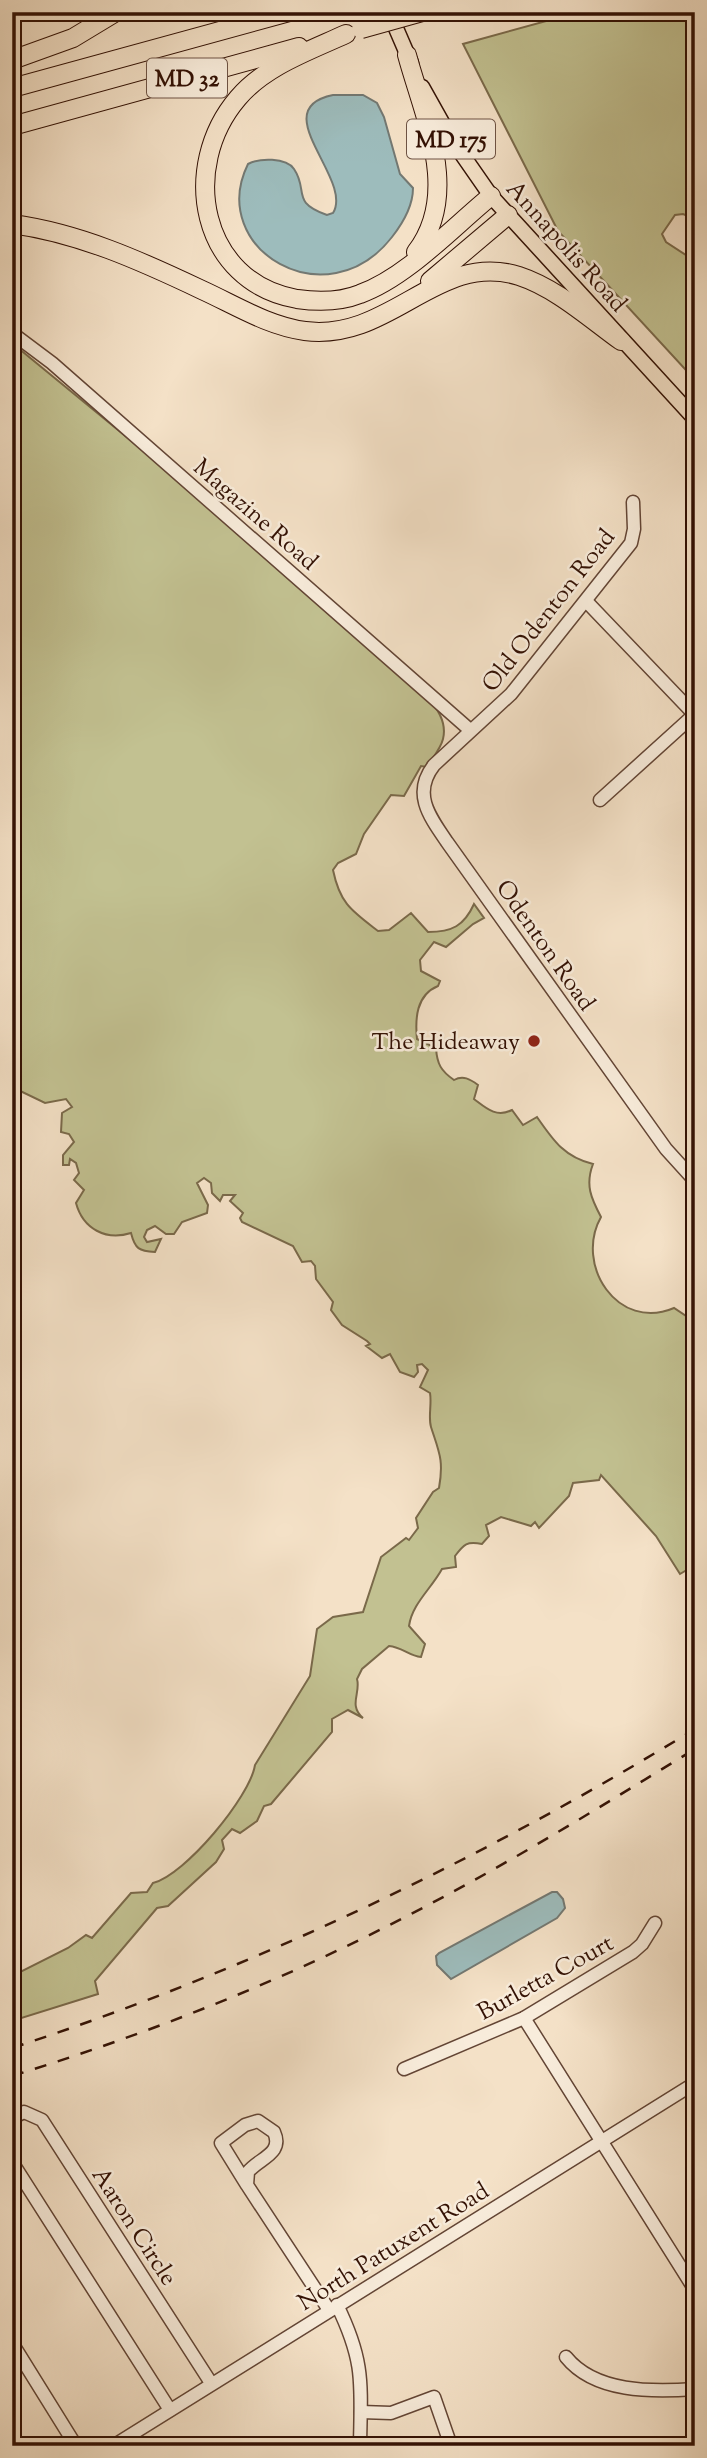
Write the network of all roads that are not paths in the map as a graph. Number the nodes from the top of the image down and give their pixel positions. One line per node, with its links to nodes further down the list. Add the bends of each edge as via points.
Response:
1 (116, 12): 7 (highway, via 73,38)
2 (289, 12): 8 (highway, MD 32)
3 (389, 12): 6 (main road, Annapolis Road / MD 175)
4 (422, 12): 5 (highway, MD 32, bridge)
5 (354, 32): 9 (highway, MD 32); 13 (highway, via 269,72 239,96 216,128 209,148 205,205 231,260 258,284 290,297 325,301 359,295)
6 (407, 55): 10 (main road, Annapolis Road / MD 175, via 450,137); 13 (highway, via 439,186 425,241)
7 (12, 60)
8 (12, 89)
9 (12, 126)
10 (491, 195): 11 (main road, Annapolis Road / MD 175); 13 (highway)
11 (508, 215): 14 (highway); 16 (main road, Annapolis Road / MD 175)
12 (12, 224): 14 (highway, via 114,251 287,328 351,329)
13 (404, 268)
14 (392, 313): 16 (highway, via 448,280 498,271 536,282)
15 (12, 334): 21 (street, Magazine Road, via 52,363)
16 (621, 341): 17 (main road, Annapolis Road / MD 175)
17 (695, 419)
18 (633, 502): 19 (street, Old Odenton Road, via 631,543)
19 (586, 601): 20 (street); 21 (street, Old Odenton Road, via 511,694)
20 (695, 715): 22 (street)
21 (470, 730): 23 (street, Odenton Road, via 427,774 422,793 428,815 666,1149)
22 (600, 800)
23 (695, 1181)
24 (655, 1923): 25 (street, Burletta Court, via 633,1952)
25 (524, 2018): 26 (street, Burletta Court); 29 (street)
26 (404, 2069)
27 (695, 2083): 29 (street, North Patuxent Road)
28 (12, 2118): 37 (street, Aaron Circle, via 24,2112 42,2120)
29 (601, 2142): 32 (street); 34 (street, North Patuxent Road)
30 (12, 2162): 39 (street)
31 (247, 2185): 31 (street, via 248,2172 276,2146 274,2132 258,2121 221,2143); 34 (street)
32 (690, 2271): 33 (street)
33 (695, 2290)
34 (333, 2308): 37 (street, North Patuxent Road); 40 (street, via 355,2342 362,2382)
35 (12, 2343): 41 (street)
36 (566, 2357): 38 (street, via 585,2374 624,2387)
37 (211, 2383): 39 (street, North Patuxent Road)
38 (695, 2389)
39 (170, 2410): 42 (street, North Patuxent Road)
40 (361, 2412): 43 (street); 44 (street, via 391,2413 434,2397)
41 (76, 2446)
42 (113, 2446)
43 (360, 2446)
44 (451, 2446)

